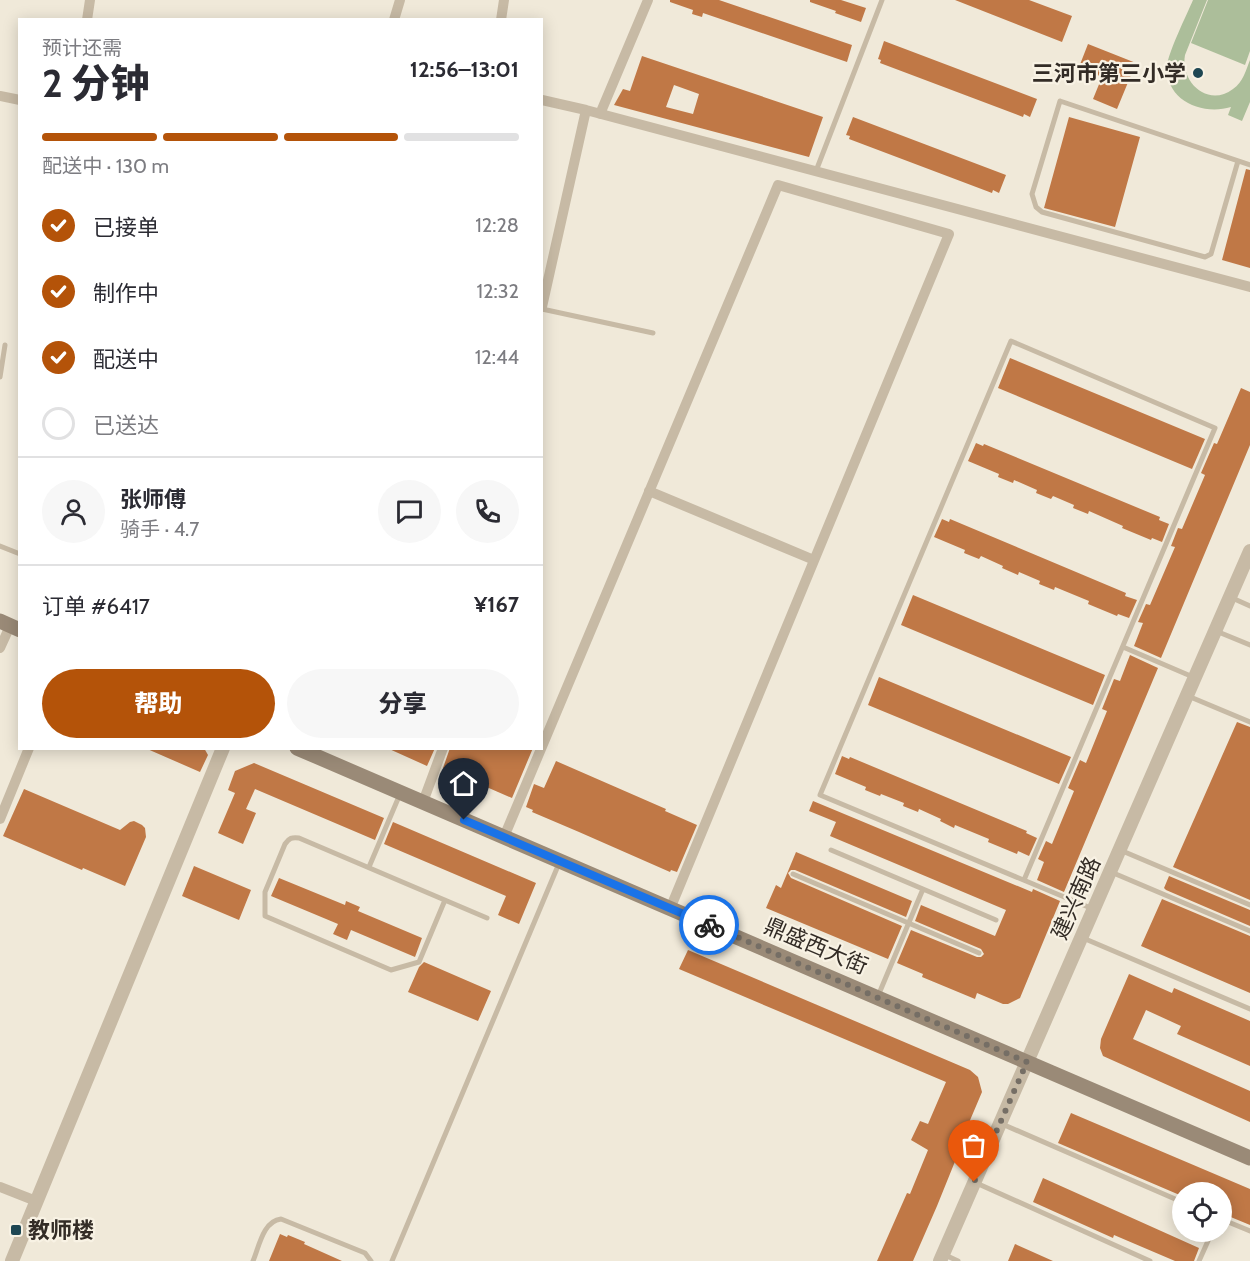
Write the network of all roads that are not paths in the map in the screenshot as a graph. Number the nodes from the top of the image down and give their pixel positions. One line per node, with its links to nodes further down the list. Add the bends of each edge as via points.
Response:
1 (90, 0): 6 (street)
2 (400, 0): 7 (street)
3 (504, 0): 8 (street)
4 (648, 0): 13 (street)
5 (882, 0): 16 (lane)
6 (87, 18)
7 (395, 18)
8 (501, 18)
9 (0, 96): 10 (street)
10 (18, 99)
11 (543, 100): 12 (street)
12 (586, 110): 13 (street); 18 (street)
13 (600, 114): 16 (street)
14 (1238, 161): 14 (lane, via 1210,254 1205,257 1042,212 1032,194 1060,101); 15 (lane)
15 (1250, 165)
16 (816, 171): 17 (street)
17 (1250, 287)
18 (543, 304)
19 (543, 308): 20 (lane)
20 (653, 333)
21 (5, 345): 22 (lane)
22 (0, 377)
23 (649, 491): 27 (street); 27 (street, via 778,185 949,234); 38 (street)
24 (0, 546): 26 (lane)
25 (1250, 551): 28 (street, 建兴南路)
26 (18, 553)
27 (814, 560): 58 (street)
28 (1230, 597): 29 (lane); 31 (street, 建兴南路)
29 (1250, 606)
30 (10, 626): 34 (street)
31 (1215, 631): 32 (lane); 35 (street, 建兴南路)
32 (1250, 645)
33 (1123, 647): 35 (lane); 54 (lane); 54 (lane, via 1215,428 1011,341 820,795)
34 (0, 648)
35 (1195, 678): 36 (street, 建兴南路)
36 (1187, 695): 37 (lane); 49 (street, 建兴南路)
37 (1250, 722)
38 (543, 744)
39 (28, 750): 46 (street)
40 (222, 750): 74 (street)
41 (302, 750): 44 (main road, 鼎盛西大街)
42 (442, 750): 45 (street)
43 (540, 750): 47 (street)
44 (401, 793): 45 (main road, 鼎盛西大街); 51 (lane)
45 (423, 802): 47 (main road, 鼎盛西大街)
46 (0, 819)
47 (504, 837): 50 (main road, 鼎盛西大街)
48 (831, 850): 55 (lane)
49 (1119, 850): 52 (street, 建兴南路); 57 (lane)
50 (560, 861): 58 (main road, 鼎盛西大街); 82 (lane)
51 (369, 867): 56 (lane); 56 (lane, via 291,838 265,892 265,916 391,970 419,962)
52 (1110, 872): 59 (street, 建兴南路); 63 (lane)
53 (793, 874): 62 (lane)
54 (1024, 880): 59 (lane)
55 (923, 889): 61 (lane); 62 (lane)
56 (446, 900): 60 (lane)
57 (1250, 905)
58 (670, 909): 66 (main road, 鼎盛西大街)
59 (1094, 909): 64 (street, 建兴南路)
60 (487, 918)
61 (996, 920)
62 (909, 923): 65 (lane); 66 (lane)
63 (1250, 931)
64 (1081, 937): 67 (lane); 68 (street, 建兴南路)
65 (978, 953)
66 (877, 998): 68 (main road, 鼎盛西大街)
67 (1250, 1008)
68 (1027, 1062): 69 (street, 建兴南路); 70 (main road, 鼎盛西大街)
69 (1000, 1124): 71 (street, 建兴南路); 73 (lane)
70 (1250, 1158)
71 (974, 1182): 78 (street, 建兴南路); 84 (lane)
72 (0, 1187): 74 (street)
73 (1172, 1198)
74 (36, 1201): 79 (street)
75 (1232, 1224): 76 (lane)
76 (1250, 1231)
77 (1208, 1242): 85 (lane)
78 (941, 1258): 83 (lane)
79 (12, 1261)
80 (253, 1261): 81 (lane, via 267,1227 281,1219 365,1253)
81 (371, 1261)
82 (392, 1261)
83 (958, 1261)
84 (1150, 1261)
85 (1199, 1261)

